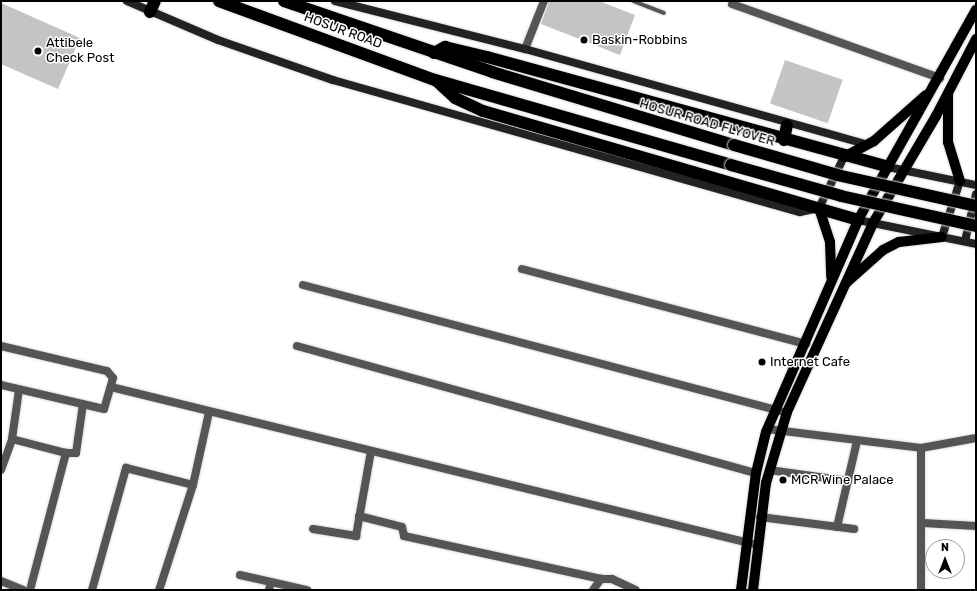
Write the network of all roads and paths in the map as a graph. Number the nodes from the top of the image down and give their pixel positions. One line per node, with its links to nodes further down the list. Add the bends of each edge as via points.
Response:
1 (127, 1): 8 (street)
2 (219, 1): 14 (highway, HOSUR ROAD)
3 (284, 1): 13 (highway, HOSUR ROAD)
4 (335, 1): 12 (street)
5 (544, 1): 12 (street)
6 (633, 1): 10 (lane)
7 (732, 4): 15 (street)
8 (153, 6): 27 (street, via 218,40 333,80 800,212)
9 (976, 10): 15 (main road)
10 (664, 13)
11 (976, 39): 16 (main road)
12 (525, 49): 17 (street)
13 (434, 53): 18 (highway, via 445,47 487,57); 26 (highway, HOSUR ROAD FLYOVER, bridge, via 734,146 837,175)
14 (435, 80): 27 (highway, via 455,98 483,111); 30 (highway, bridge, via 840,196)
15 (938, 82): 19 (main road); 21 (main road)
16 (948, 91): 22 (main road); 23 (main road, via 948,142)
17 (787, 125): 18 (highway); 19 (street)
18 (784, 140): 20 (highway)
19 (868, 145): 20 (main road)
20 (844, 157): 21 (highway); 27 (street)
21 (888, 167): 22 (street); 28 (main road)
22 (906, 170): 23 (street); 29 (main road)
23 (960, 181): 24 (street); 31 (street)
24 (976, 185)
25 (976, 194): 32 (street)
26 (976, 206)
27 (819, 208): 28 (highway); 35 (main road, via 830,242)
28 (858, 220): 29 (street); 35 (main road)
29 (873, 223): 31 (street); 37 (main road)
30 (976, 226)
31 (942, 237): 32 (street); 37 (main road, via 899,242 883,250)
32 (964, 241): 33 (street)
33 (976, 244)
34 (522, 269): 38 (street)
35 (831, 281): 37 (main road); 38 (main road)
36 (302, 285): 45 (street)
37 (843, 286): 47 (main road)
38 (806, 344): 45 (main road)
39 (1, 346): 42 (street, via 107,371 113,378)
40 (297, 346): 58 (street)
41 (1, 385): 43 (street)
42 (111, 387): 44 (street, via 104,409); 46 (street)
43 (19, 390): 44 (street); 51 (street)
44 (83, 404): 55 (street, via 76,453)
45 (777, 410): 47 (street); 48 (main road)
46 (209, 412): 54 (street); 60 (street)
47 (787, 412): 49 (main road)
48 (767, 429): 49 (street); 58 (main road)
49 (779, 432): 52 (street); 57 (main road)
50 (976, 438): 53 (street)
51 (12, 440): 55 (street); 56 (street)
52 (857, 441): 53 (street); 59 (street)
53 (922, 448): 63 (street)
54 (371, 451): 61 (street); 68 (street)
55 (66, 454): 75 (street)
56 (1, 470)
57 (769, 470): 59 (street); 62 (main road)
58 (756, 473): 68 (main road)
59 (848, 481): 65 (street)
60 (193, 485): 76 (street, via 126,468); 77 (street)
61 (359, 516): 66 (street, via 356,536); 71 (street, via 402,527 404,536)
62 (760, 517): 65 (street); 69 (main road)
63 (923, 522): 64 (street); 83 (street)
64 (976, 526)
65 (837, 527): 67 (street)
66 (313, 529)
67 (854, 529)
68 (746, 543): 69 (street); 81 (main road)
69 (757, 545): 82 (main road)
70 (240, 575): 73 (street)
71 (601, 579): 79 (street); 80 (street, via 612,579)
72 (1, 581): 74 (street)
73 (270, 586): 78 (street)
74 (23, 590)
75 (30, 590)
76 (92, 590)
77 (159, 590)
78 (307, 590)
79 (593, 590)
80 (636, 590)
81 (741, 590)
82 (753, 590)
83 (921, 590)

